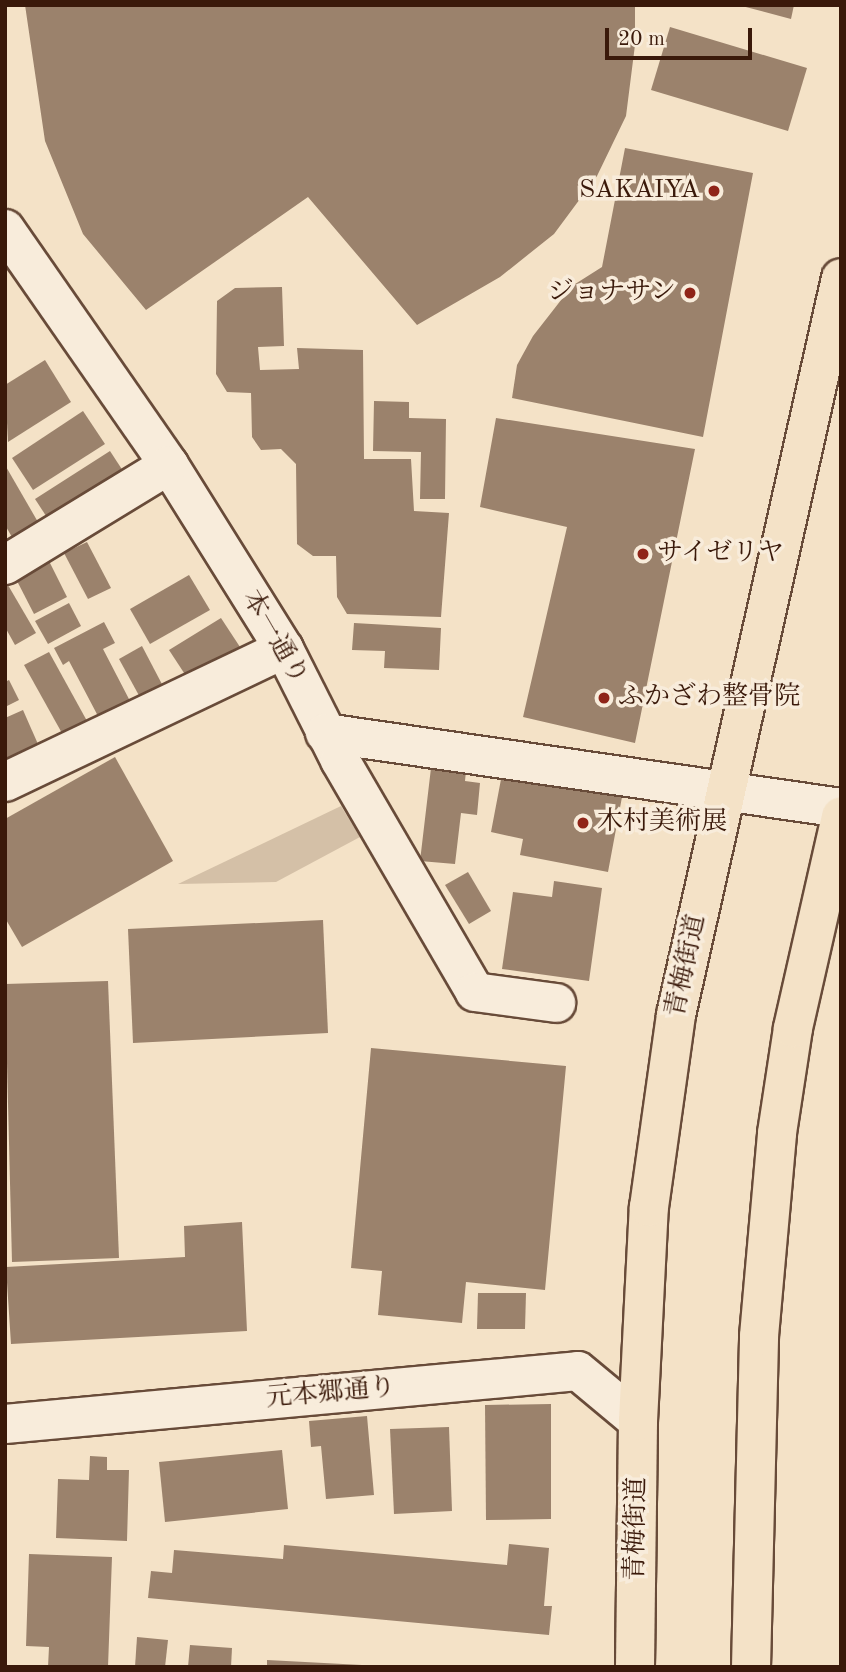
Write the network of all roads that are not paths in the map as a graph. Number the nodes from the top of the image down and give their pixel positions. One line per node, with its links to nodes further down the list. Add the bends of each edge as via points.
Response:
1 (5, 229): 3 (street, 本一通り)
2 (841, 278): 8 (main road, 青梅街道)
3 (169, 465): 4 (street); 5 (street, 本一通り)
4 (5, 565)
5 (284, 649): 6 (street, 本一通り); 7 (street)
6 (325, 733): 8 (street); 11 (street, 本一通り, via 475,992)
7 (5, 782)
8 (727, 790): 9 (street); 12 (main road, 青梅街道, via 676,1015 649,1207)
9 (841, 807)
10 (841, 816): 15 (main road, via 793,1028 777,1133 759,1336)
11 (556, 1003)
12 (638, 1421): 13 (street, 元本郷通り, via 578,1371); 14 (main road, 青梅街道)
13 (5, 1424)
14 (635, 1667)
15 (751, 1667)

